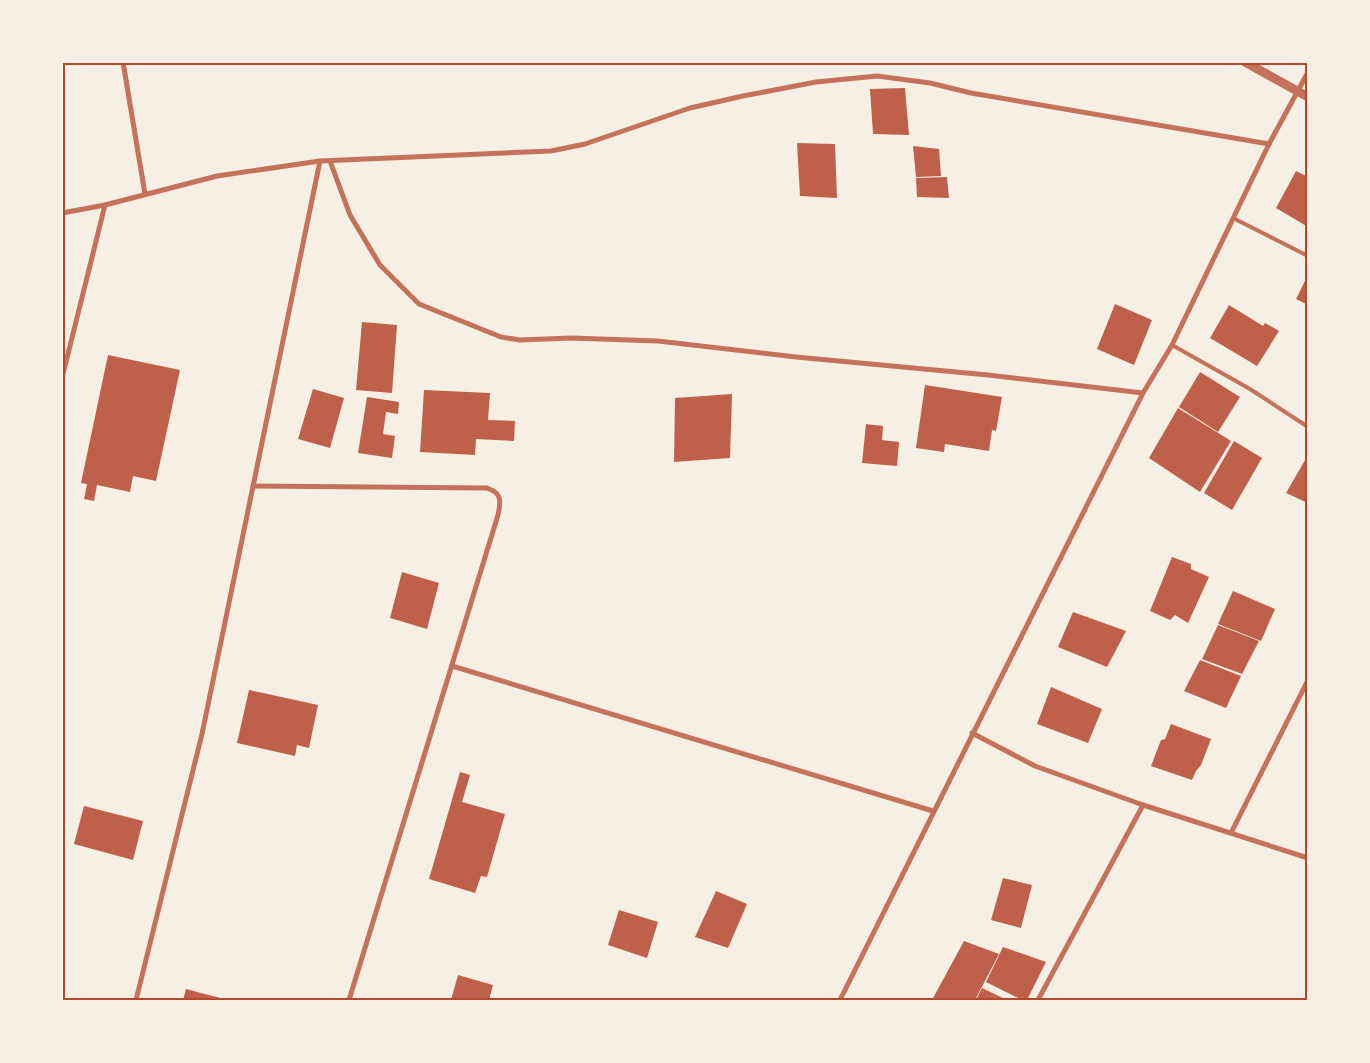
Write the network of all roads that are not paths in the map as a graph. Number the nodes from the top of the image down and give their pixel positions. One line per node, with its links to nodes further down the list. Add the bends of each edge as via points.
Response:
1 (123, 62): 9 (street)
2 (1245, 62): 4 (street)
3 (1308, 72): 4 (street)
4 (1298, 91): 5 (street); 6 (street)
5 (1308, 97)
6 (1269, 144): 8 (street, via 878,76 816,82 690,108 586,144 551,151); 12 (street)
7 (320, 161): 8 (street); 9 (street, via 217,176); 18 (street)
8 (330, 161): 16 (street, via 350,215 380,265 419,304 501,337 520,340 658,341)
9 (145, 194): 10 (street)
10 (105, 205): 11 (street); 15 (street)
11 (62, 212)
12 (1233, 218): 13 (lane); 14 (street)
13 (1308, 256)
14 (1172, 345): 16 (street); 17 (lane, via 1250,389)
15 (62, 378)
16 (1143, 393): 21 (street)
17 (1308, 427)
18 (253, 486): 19 (street, via 487,488 500,496 501,505); 26 (street, via 202,734)
19 (452, 666): 23 (street); 27 (street)
20 (1308, 680): 24 (street)
21 (972, 734): 22 (street, via 1035,766); 23 (street)
22 (1143, 804): 24 (street); 29 (street)
23 (933, 812): 28 (street)
24 (1231, 833): 25 (street)
25 (1308, 858)
26 (136, 1000)
27 (349, 1000)
28 (840, 1000)
29 (1038, 1000)

